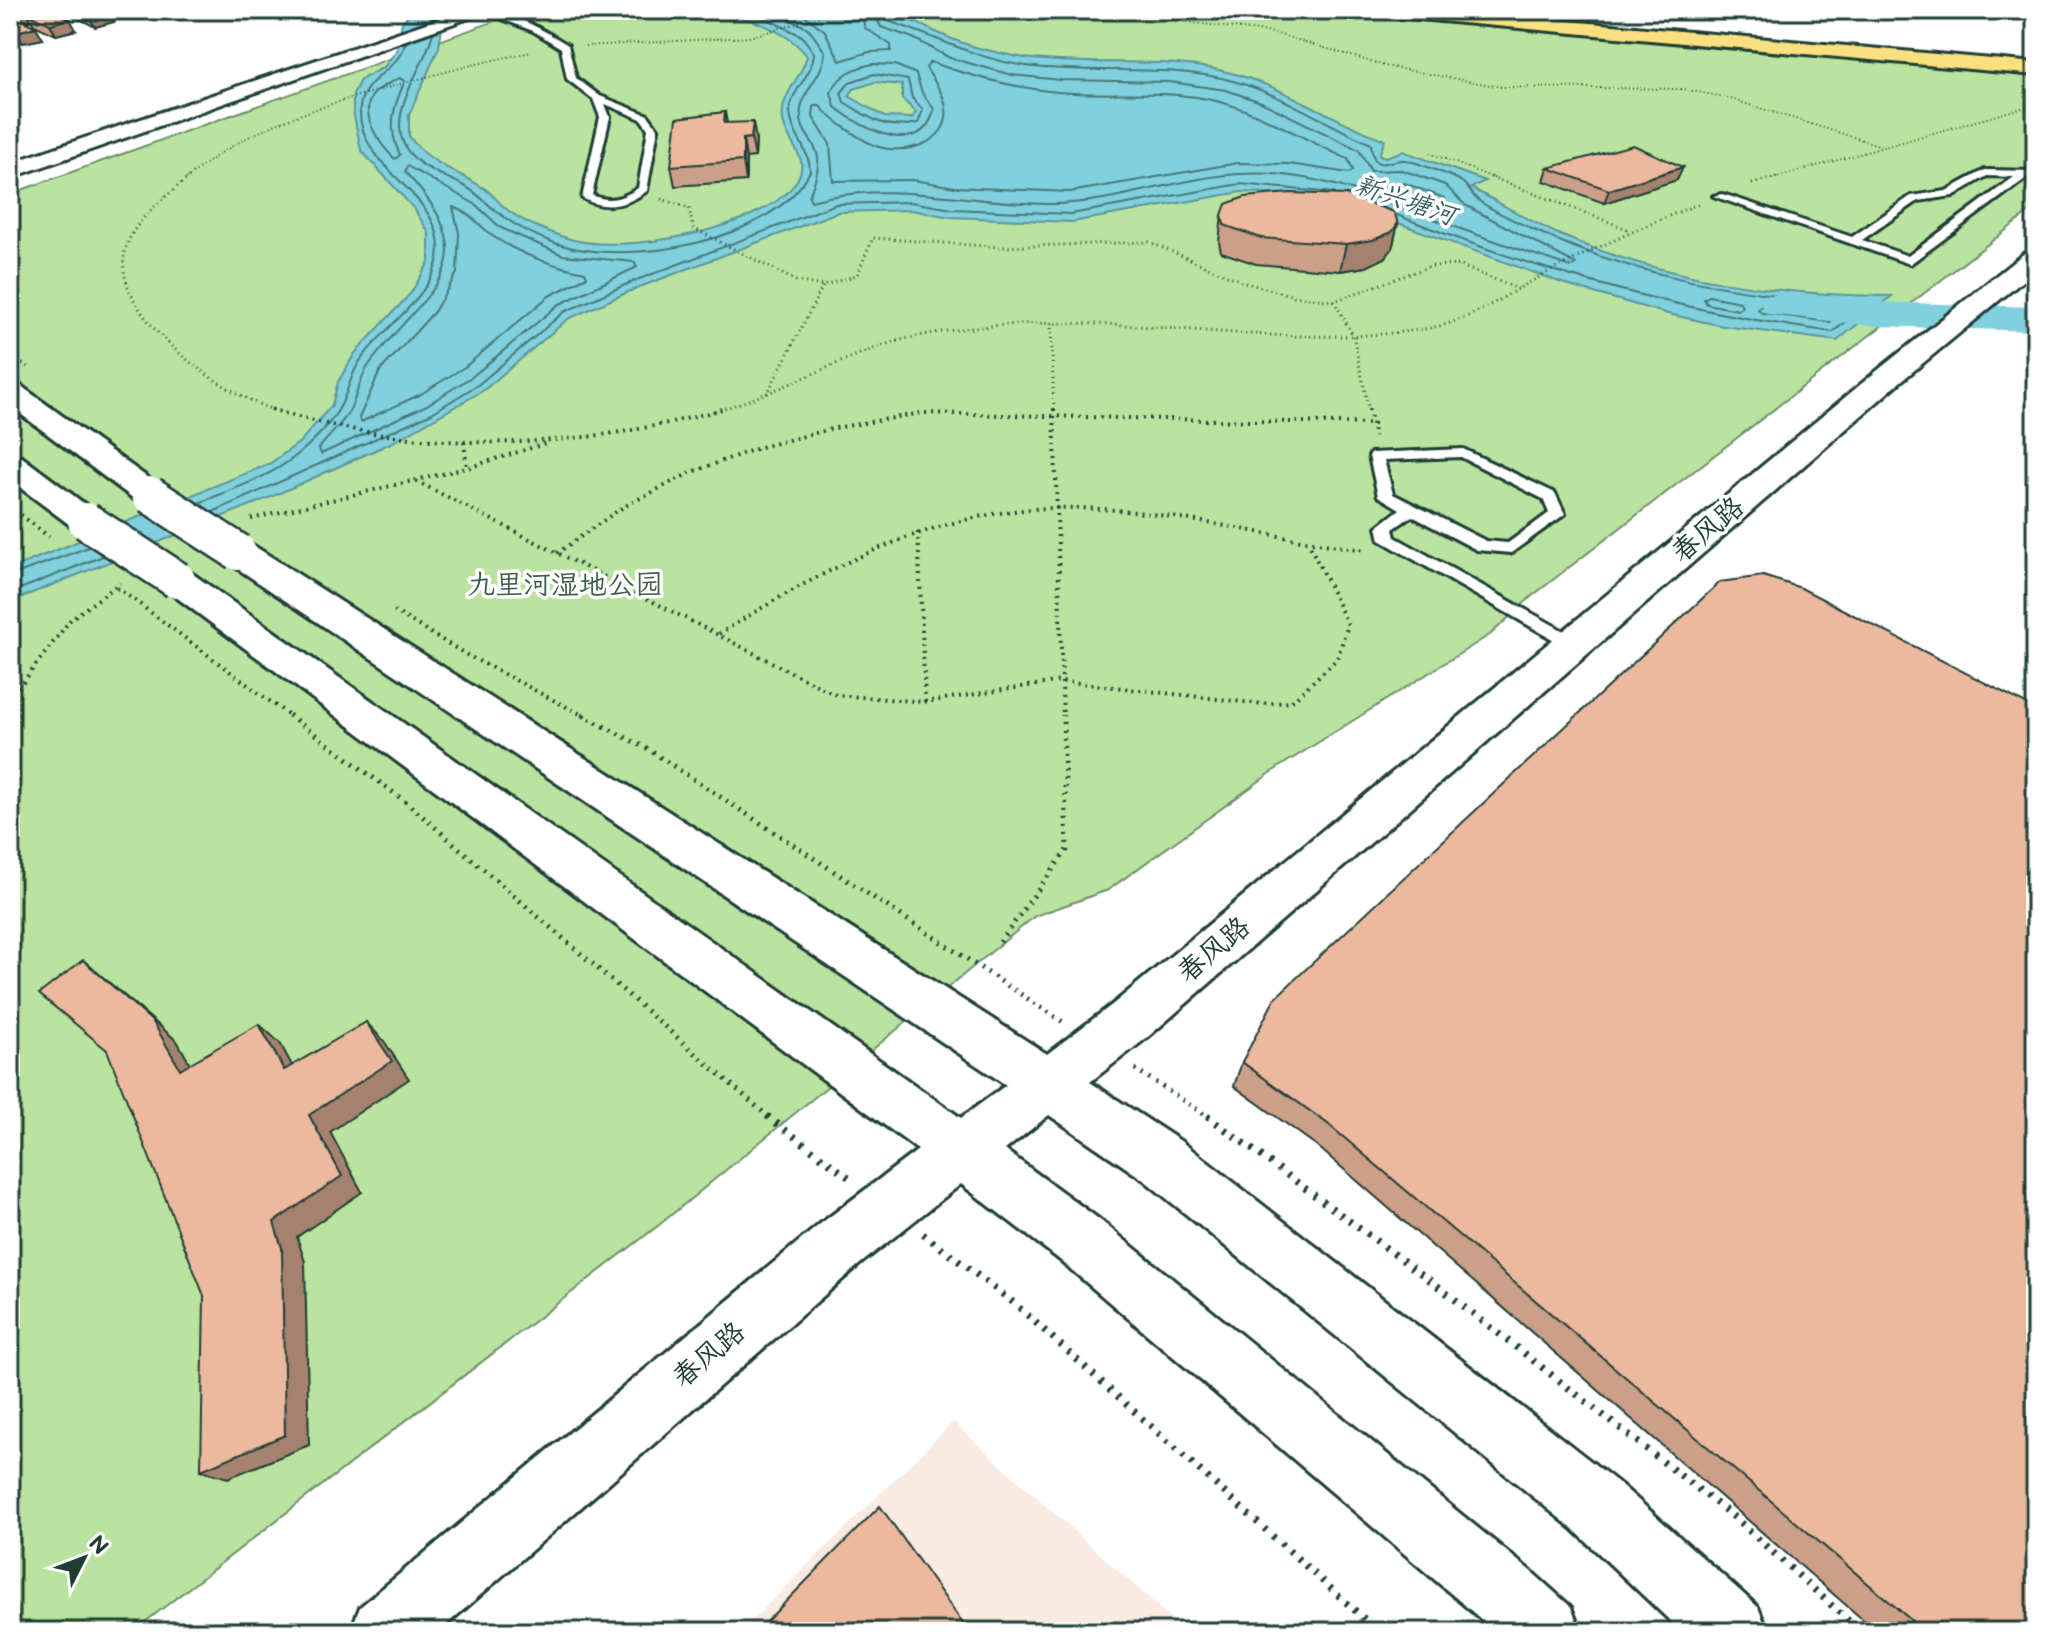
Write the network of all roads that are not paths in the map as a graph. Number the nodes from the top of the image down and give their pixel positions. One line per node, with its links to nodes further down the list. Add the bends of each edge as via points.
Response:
1 (483, 10): 6 (lane, via 536,29 565,47 572,79); 9 (main road)
2 (1385, 10): 5 (main road)
3 (1461, 10): 4 (main road)
4 (2036, 59)
5 (2036, 69)
6 (597, 98): 8 (lane, via 645,117); 8 (lane, via 605,117 586,196 595,202 617,203 643,189)
7 (667, 128): 8 (lane)
8 (653, 129)
9 (10, 171)
10 (2030, 174): 12 (lane, via 1985,173 1949,194 1915,198); 12 (lane, via 1910,260)
11 (1719, 196): 12 (lane)
12 (1853, 241)
13 (2036, 257): 17 (main road, 春风路)
14 (10, 392): 18 (main road, bridge, via 150,495)
15 (10, 464): 19 (main road, bridge)
16 (1411, 509): 16 (lane, via 1483,546 1511,548 1557,514 1550,496 1463,453 1376,456 1386,496); 17 (lane, via 1385,527 1388,540)
17 (1574, 644): 18 (main road, 春风路, via 1131,1020)
18 (1047, 1085): 19 (main road, 春风路); 22 (main road, via 1163,1161 1597,1507)
19 (961, 1151): 20 (main road, 春风路); 21 (main road, via 1080,1240)
20 (385, 1632)
21 (1546, 1632)
22 (1733, 1632)

